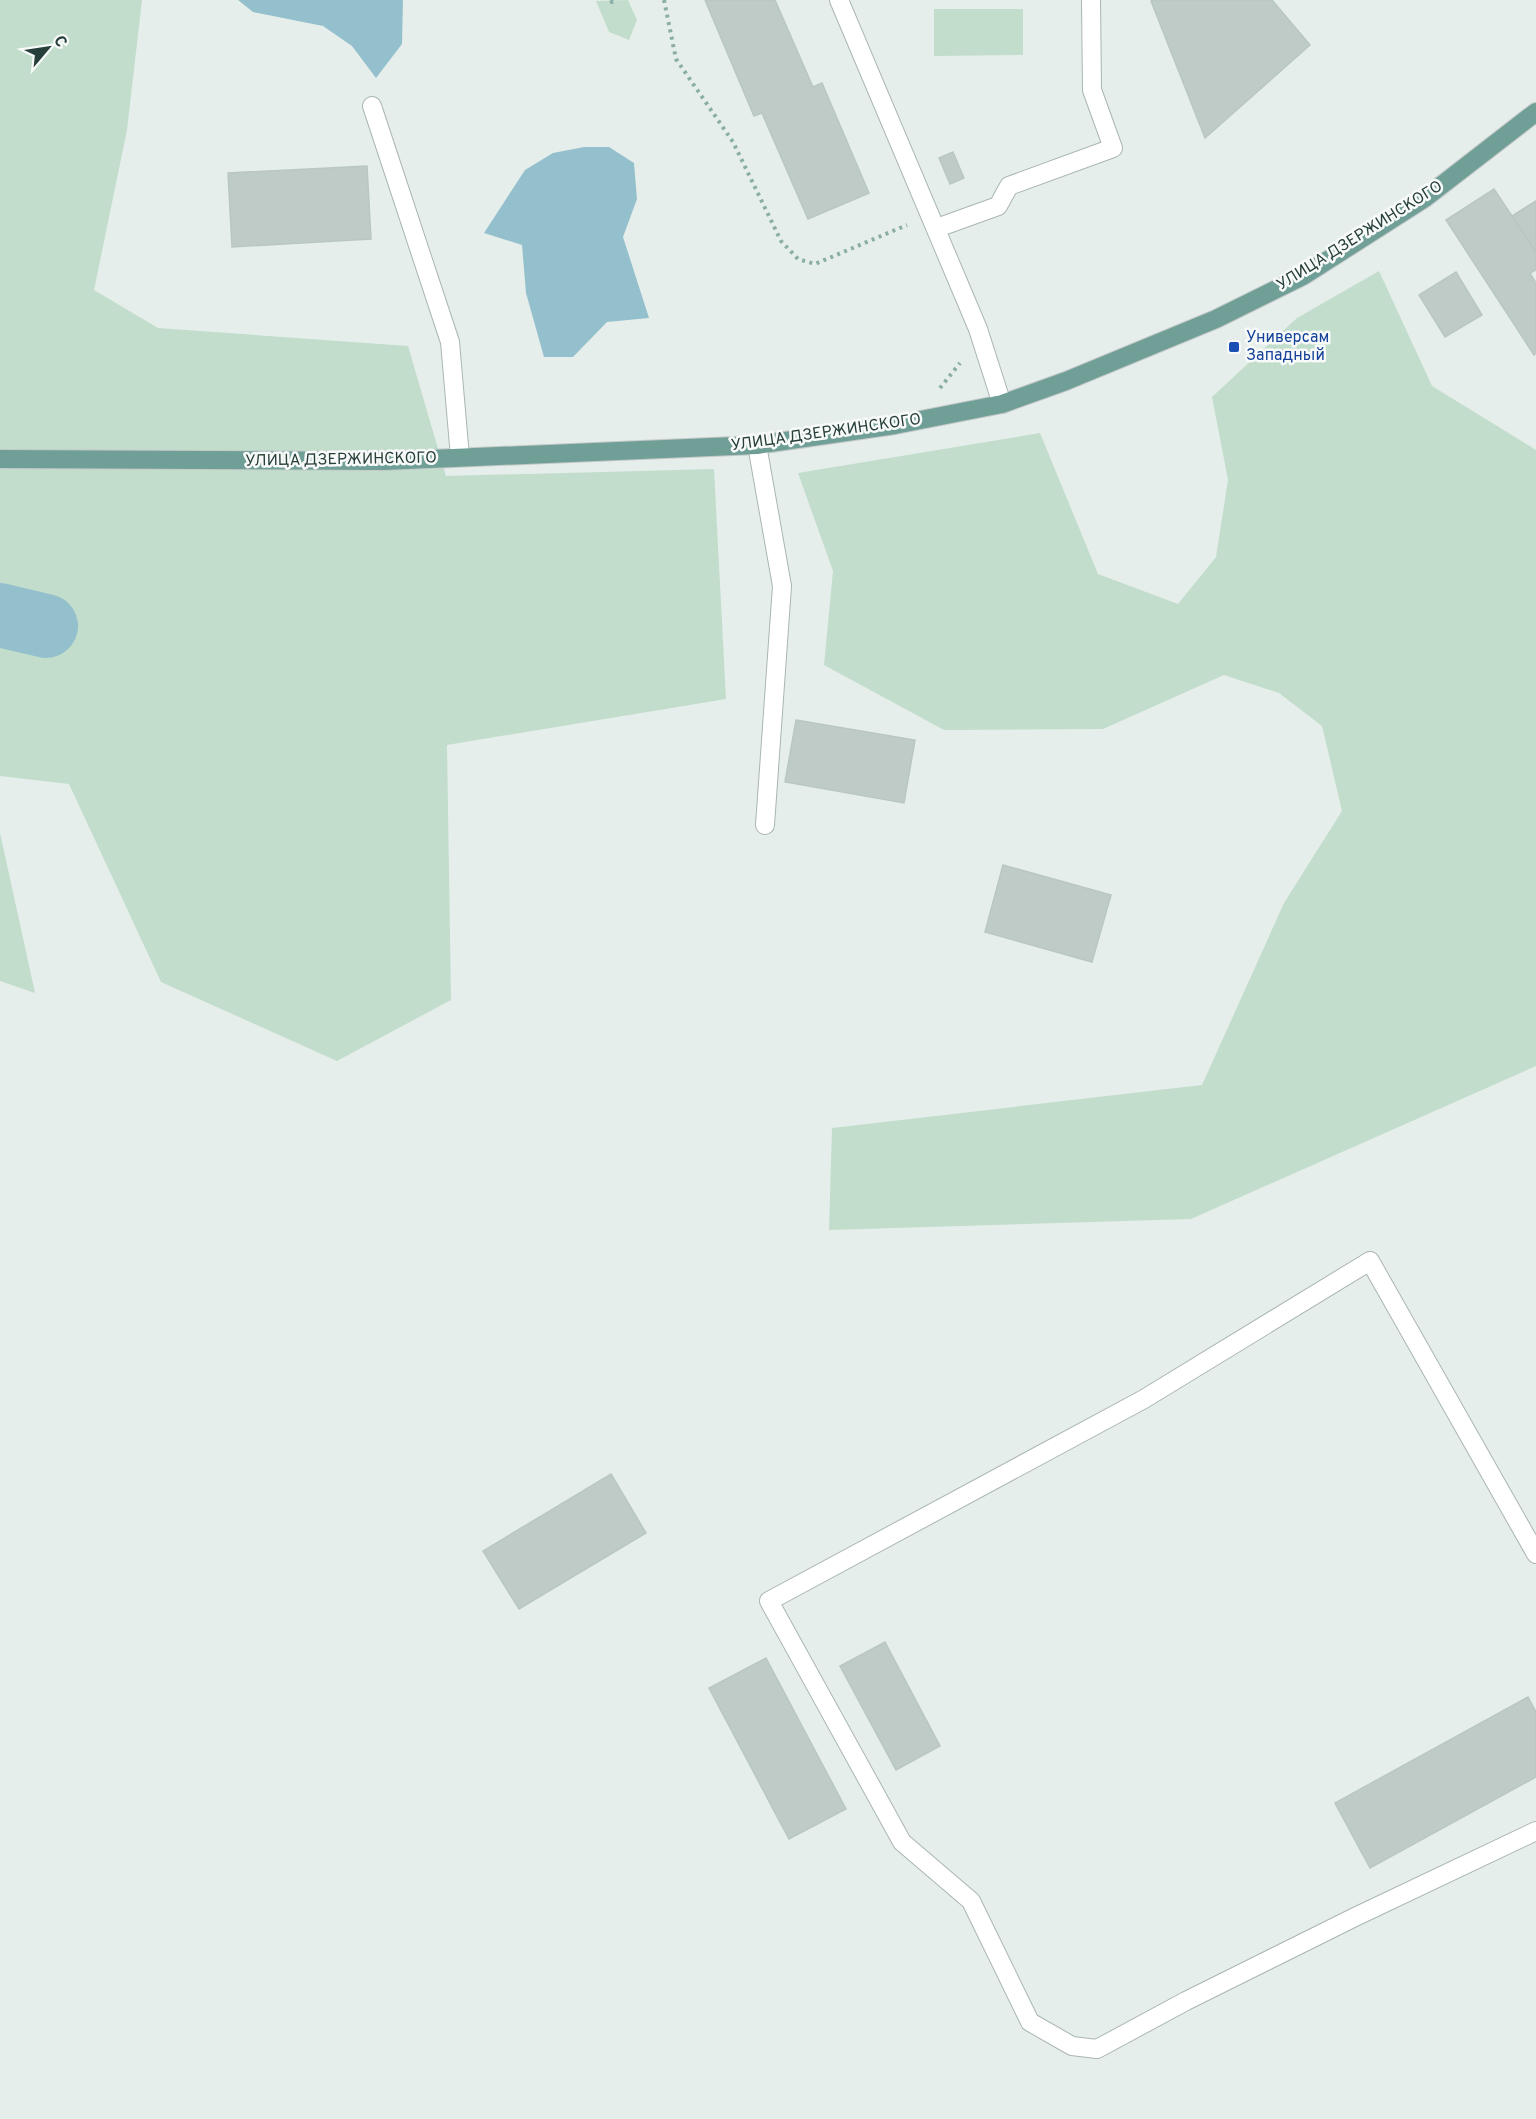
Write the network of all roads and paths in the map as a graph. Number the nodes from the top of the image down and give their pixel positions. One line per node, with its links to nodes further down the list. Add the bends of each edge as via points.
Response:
1 (664, 0): 6 (path, via 676,59 733,142 781,241 798,259 815,264)
2 (840, 0): 6 (street)
3 (1091, 0): 6 (street, via 1092,90 1113,148 1009,186 998,206)
4 (372, 106): 11 (street, via 450,342)
5 (1536, 112): 9 (main road, УЛИЦА ДЗЕРЖИНСКОГО, via 1425,198 1303,276 1216,319)
6 (934, 222): 9 (street, via 978,328)
7 (961, 362): 8 (path)
8 (933, 394)
9 (1002, 404): 10 (main road, УЛИЦА ДЗЕРЖИНСКОГО, via 895,425)
10 (757, 445): 11 (main road, УЛИЦА ДЗЕРЖИНСКОГО); 13 (street, via 782,586)
11 (460, 457): 12 (main road, УЛИЦА ДЗЕРЖИНСКОГО, via 384,461)
12 (0, 459)
13 (765, 825)
14 (1536, 1554): 15 (street, via 1371,1261 1144,1399 769,1601 902,1842 970,1901 1030,2022 1072,2046 1097,2049 1355,1917)
15 (1536, 1831)

